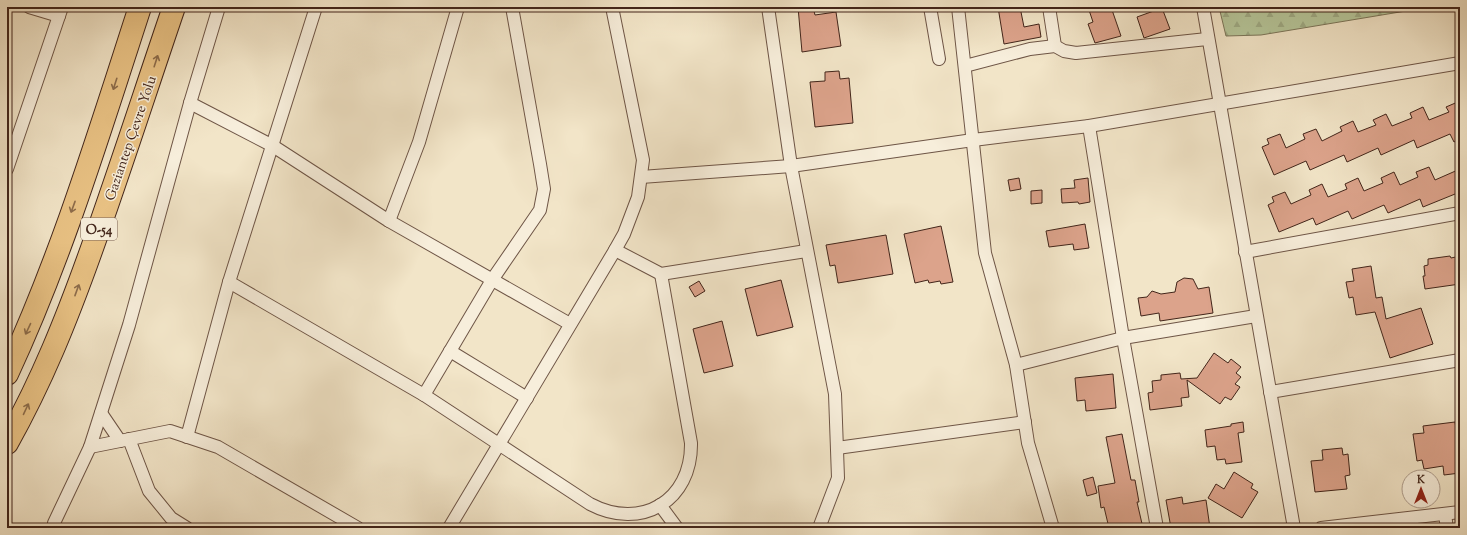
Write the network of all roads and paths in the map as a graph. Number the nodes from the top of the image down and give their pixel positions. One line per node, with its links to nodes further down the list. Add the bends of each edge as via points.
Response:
1 (29, 7): 14 (street)
2 (140, 7): 42 (highway, O-54, one-way to 42, via 48,277 32,321)
3 (174, 7): 50 (highway, Gaziantep Çevre Yolu / O-54, one-way to 3, via 61,333 124,161)
4 (219, 7): 20 (street)
5 (316, 7): 24 (street)
6 (458, 7): 29 (street, via 419,142)
7 (512, 7): 34 (street, via 544,189 540,210)
8 (612, 7): 27 (street, via 643,160)
9 (768, 7): 25 (street)
10 (930, 7): 17 (street)
11 (958, 7): 19 (street)
12 (1049, 7): 16 (street)
13 (1203, 7): 15 (street)
14 (60, 12): 26 (street)
15 (1208, 39): 16 (street, via 1076,53); 21 (street)
16 (1055, 46): 19 (street, via 1030,49)
17 (939, 59)
18 (1460, 63): 21 (street)
19 (965, 66): 23 (street)
20 (190, 103): 24 (street); 46 (street, via 129,325)
21 (1220, 104): 22 (street); 32 (street)
22 (1089, 126): 23 (street); 38 (street)
23 (973, 140): 25 (street); 41 (street, via 984,253)
24 (273, 146): 29 (street); 35 (street)
25 (791, 166): 27 (street); 31 (street)
26 (7, 168)
27 (641, 177): 30 (street, via 638,196 624,234)
28 (1460, 213): 32 (street)
29 (389, 221): 34 (street)
30 (615, 250): 33 (street); 37 (street)
31 (806, 250): 33 (street); 53 (street, via 835,394)
32 (1245, 252): 36 (street)
33 (661, 274): 54 (street, via 692,454 685,478 679,488)
34 (492, 280): 37 (street); 39 (street)
35 (229, 282): 44 (street); 48 (street)
36 (1256, 316): 38 (street); 43 (street)
37 (570, 324): 45 (street)
38 (1123, 338): 41 (street); 64 (street)
39 (450, 351): 44 (street); 45 (street)
40 (1460, 360): 43 (street)
41 (1016, 365): 47 (street)
42 (7, 374)
43 (1270, 392): 65 (street)
44 (424, 395): 51 (street)
45 (527, 398): 51 (street)
46 (101, 413): 49 (street); 52 (street)
47 (1025, 422): 53 (street); 63 (street, via 1028,443)
48 (187, 437): 49 (street, via 170,431); 59 (street, via 218,447)
49 (124, 440): 52 (street); 58 (street, via 149,491 171,518)
50 (7, 443)
51 (499, 444): 54 (street, via 602,510 631,514 649,511); 60 (street)
52 (90, 447): 57 (street, via 54,523)
53 (837, 448): 62 (street, via 838,478)
54 (660, 505): 61 (street)
55 (1460, 512): 56 (street)
56 (1445, 515): 66 (street); 67 (street)
57 (54, 528)
58 (188, 528)
59 (358, 528)
60 (449, 528)
61 (676, 528)
62 (819, 528)
63 (1053, 528)
64 (1156, 528)
65 (1294, 528)
66 (1322, 528)
67 (1447, 528)

